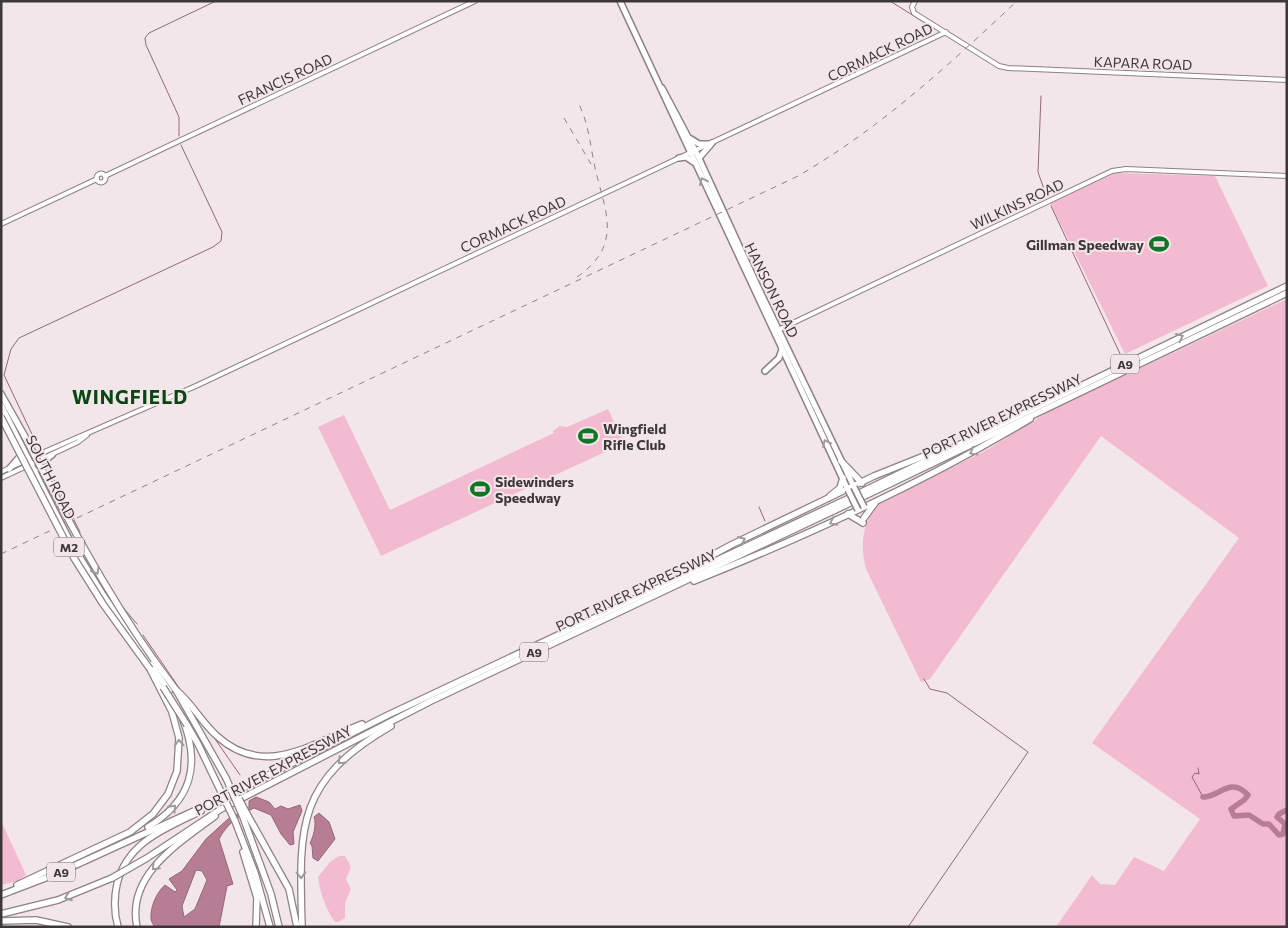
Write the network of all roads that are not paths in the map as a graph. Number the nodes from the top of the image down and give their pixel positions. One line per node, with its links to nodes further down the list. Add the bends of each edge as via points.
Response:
1 (475, 1): 16 (street, FRANCIS ROAD, via 105,176 99,174 97,179)
2 (620, 1): 6 (main road, HANSON ROAD)
3 (915, 1): 4 (street, via 914,13)
4 (946, 32): 5 (street, KAPARA ROAD, via 999,66 1008,68); 9 (street, CORMACK ROAD)
5 (1287, 80)
6 (659, 83): 7 (main road, HANSON ROAD); 8 (main road, HANSON ROAD)
7 (689, 137): 9 (main road, via 699,144); 10 (main road, HANSON ROAD)
8 (686, 144): 11 (main road, HANSON ROAD); 12 (main road, via 687,150)
9 (711, 144): 10 (street, CORMACK ROAD); 13 (main road)
10 (696, 150): 11 (street, CORMACK ROAD); 13 (main road, HANSON ROAD)
11 (690, 153): 12 (street, CORMACK ROAD); 14 (main road, HANSON ROAD)
12 (679, 158): 14 (main road, via 686,157); 28 (street, CORMACK ROAD, via 198,385)
13 (699, 158): 18 (main road, HANSON ROAD)
14 (695, 163): 17 (main road, HANSON ROAD, one-way to 14)
15 (1287, 176): 21 (street, WILKINS ROAD, via 1112,171)
16 (1, 224)
17 (726, 230): 18 (main road); 21 (main road, HANSON ROAD)
18 (733, 235): 21 (main road, HANSON ROAD)
19 (1287, 286): 29 (highway, PORT RIVER EXPRESSWAY / A9, one-way to 19)
20 (1287, 293): 25 (highway, PORT RIVER EXPRESSWAY / A9)
21 (776, 330): 22 (main road, HANSON ROAD); 33 (main road, HANSON ROAD)
22 (782, 349): 23 (main road, via 779,358); 38 (main road, HANSON ROAD, one-way to 22)
23 (765, 371)
24 (1, 394): 50 (highway, M2, one-way to 50, bridge, via 112,597)
25 (1060, 400): 42 (highway, one-way to 42, via 959,460); 47 (highway, PORT RIVER EXPRESSWAY / A9)
26 (1, 404): 30 (main road, SOUTH ROAD)
27 (1, 417): 49 (highway, M2, bridge, via 74,558)
28 (89, 433): 31 (street, CORMACK ROAD); 32 (street, CORMACK ROAD)
29 (963, 442): 39 (highway, via 892,468); 46 (highway, PORT RIVER EXPRESSWAY / A9)
30 (24, 448): 32 (main road, SOUTH ROAD); 34 (main road, via 20,458)
31 (52, 455): 32 (street, CORMACK ROAD); 36 (main road, via 42,463)
32 (31, 461): 34 (street, CORMACK ROAD); 36 (main road, SOUTH ROAD); 37 (street, CORMACK ROAD)
33 (841, 461): 39 (highway); 40 (main road, HANSON ROAD)
34 (9, 468): 35 (street, CORMACK ROAD)
35 (1, 472)
36 (37, 473): 48 (main road, SOUTH ROAD, via 70,541)
37 (1, 478)
38 (843, 478): 41 (main road, HANSON ROAD); 43 (highway, via 840,488)
39 (862, 483): 40 (highway)
40 (854, 487): 41 (highway); 44 (main road, HANSON ROAD, bridge)
41 (848, 490): 43 (highway); 44 (main road, HANSON ROAD, bridge)
42 (876, 501): 44 (highway); 45 (highway, via 863,521)
43 (823, 502): 46 (highway, one-way to 43, via 730,545)
44 (861, 508): 45 (highway)
45 (848, 514): 47 (highway, one-way to 47, via 737,564)
46 (638, 596): 52 (highway, PORT RIVER EXPRESSWAY / A9)
47 (636, 604): 51 (highway, PORT RIVER EXPRESSWAY / A9)
48 (131, 635): 57 (highway, one-way to 48, via 158,822 177,804 189,780 192,761 191,746 179,712)
49 (150, 669): 56 (highway, M2, bridge, via 198,744); 58 (highway, M2, one-way to 49, via 124,836 161,806 177,770 179,738 172,712)
50 (176, 690): 52 (highway, via 217,737 234,747 265,756 293,754); 55 (highway, M2, bridge)
51 (417, 708): 54 (highway, PORT RIVER EXPRESSWAY / A9); 68 (highway, one-way to 68, via 341,760 317,792 305,826 301,866)
52 (388, 715): 53 (highway, PORT RIVER EXPRESSWAY / A9)
53 (229, 795): 57 (highway, PORT RIVER EXPRESSWAY / A9); 62 (highway, via 160,831 136,848 124,866 115,892)
54 (233, 803): 59 (highway, PORT RIVER EXPRESSWAY / A9, one-way to 59, bridge, via 112,878 63,899); 63 (highway, one-way to 63, via 150,871 136,900)
55 (245, 816): 66 (highway, M2); 67 (highway, via 287,886 293,900)
56 (236, 821): 64 (highway, via 257,898); 65 (highway, M2)
57 (119, 845): 58 (highway, A9, via 56,874)
58 (1, 893)
59 (1, 914)
60 (1, 921): 61 (highway, via 36,920)
61 (68, 927)
62 (118, 927)
63 (137, 927)
64 (256, 927)
65 (270, 927)
66 (280, 927)
67 (297, 927)
68 (302, 927)

